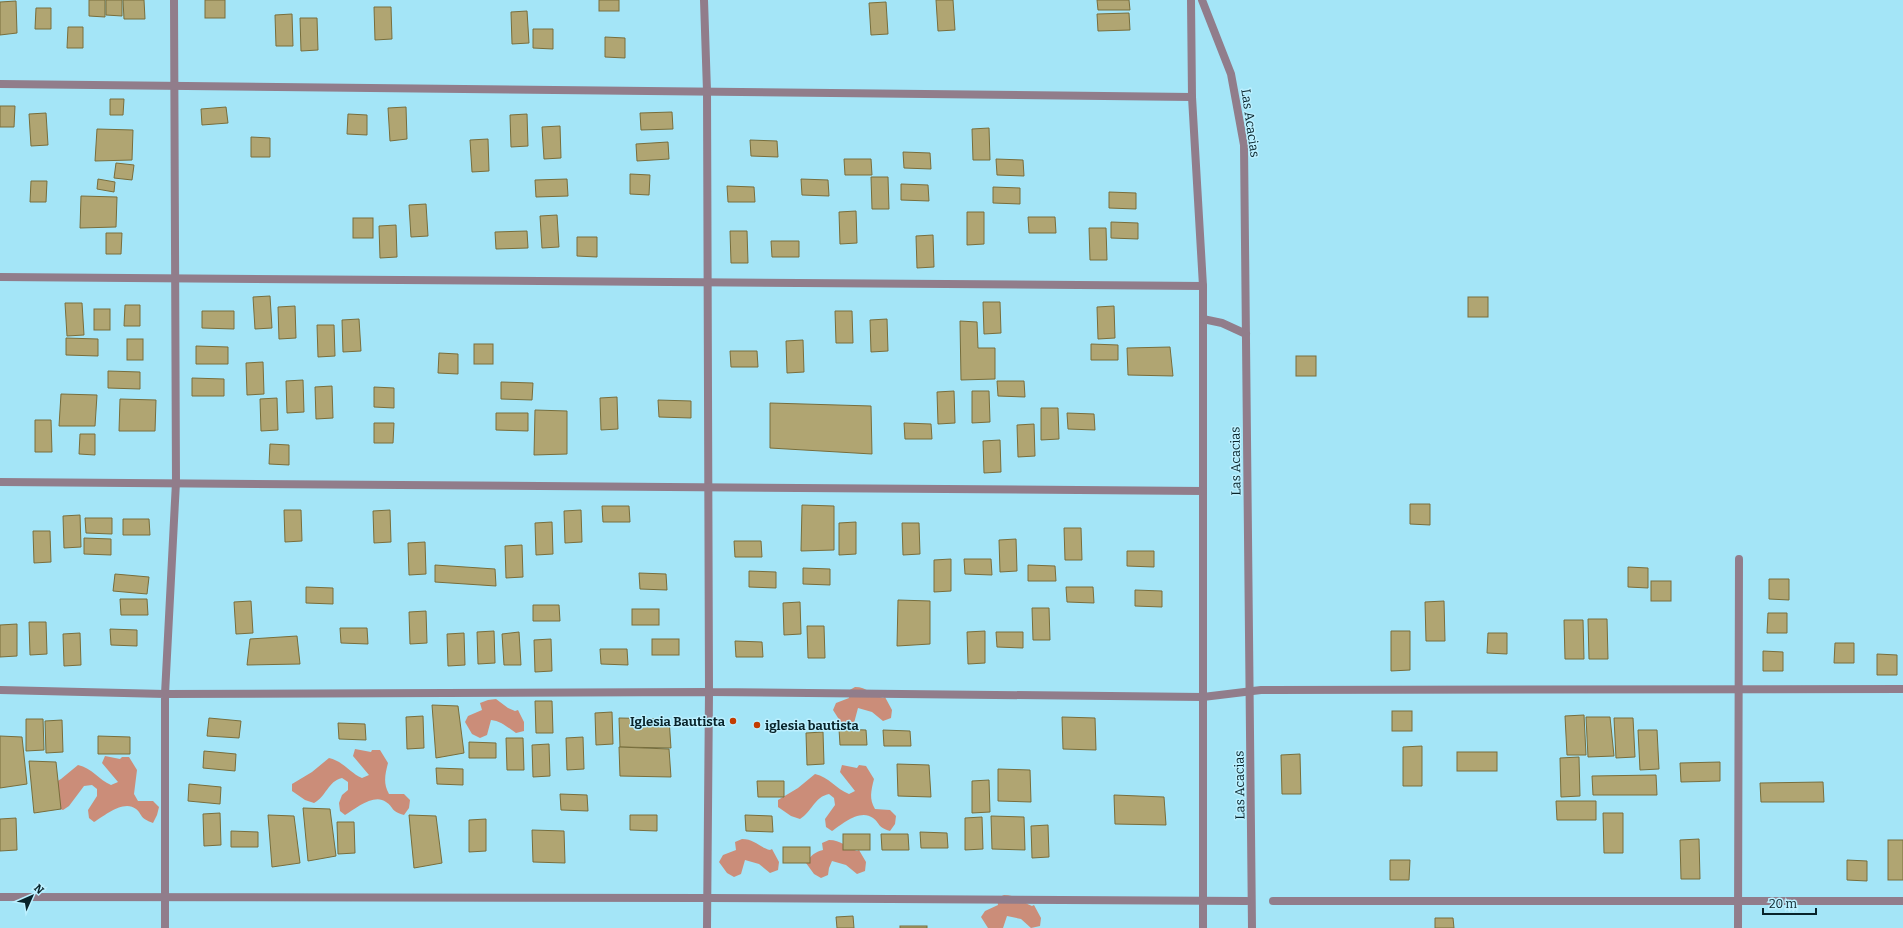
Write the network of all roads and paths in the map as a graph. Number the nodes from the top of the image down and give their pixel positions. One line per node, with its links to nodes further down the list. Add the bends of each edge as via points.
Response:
1 (174, 0): 6 (street)
2 (704, 0): 7 (street)
3 (1191, 0): 8 (street)
4 (1202, 0): 14 (street, Las Acacias, via 1231,74 1244,145)
5 (0, 84): 6 (street)
6 (175, 85): 7 (street); 10 (street)
7 (707, 91): 8 (street); 11 (street)
8 (1192, 97): 12 (street)
9 (0, 277): 10 (street)
10 (175, 277): 11 (street); 16 (street)
11 (708, 282): 12 (street); 17 (street)
12 (1203, 286): 13 (street)
13 (1203, 319): 14 (street, via 1222,322); 18 (street)
14 (1246, 334): 23 (street, Las Acacias)
15 (0, 482): 16 (street)
16 (176, 482): 17 (street); 25 (street)
17 (708, 487): 18 (street); 24 (street)
18 (1202, 491): 26 (street)
19 (1739, 559): 20 (street)
20 (1739, 689): 21 (street); 23 (street); 33 (street)
21 (1903, 689)
22 (0, 690): 25 (street)
23 (1250, 691): 26 (street); 38 (street, Las Acacias)
24 (709, 692): 25 (street); 26 (street); 29 (street)
25 (165, 694): 28 (street)
26 (1203, 697): 30 (street)
27 (0, 897): 28 (street)
28 (165, 898): 29 (street); 35 (street)
29 (708, 898): 30 (street); 36 (street)
30 (1203, 901): 31 (street); 37 (street)
31 (1247, 901)
32 (1273, 901): 33 (street)
33 (1738, 901): 34 (street); 39 (street)
34 (1903, 901)
35 (165, 928)
36 (708, 928)
37 (1203, 928)
38 (1252, 928)
39 (1738, 928)

